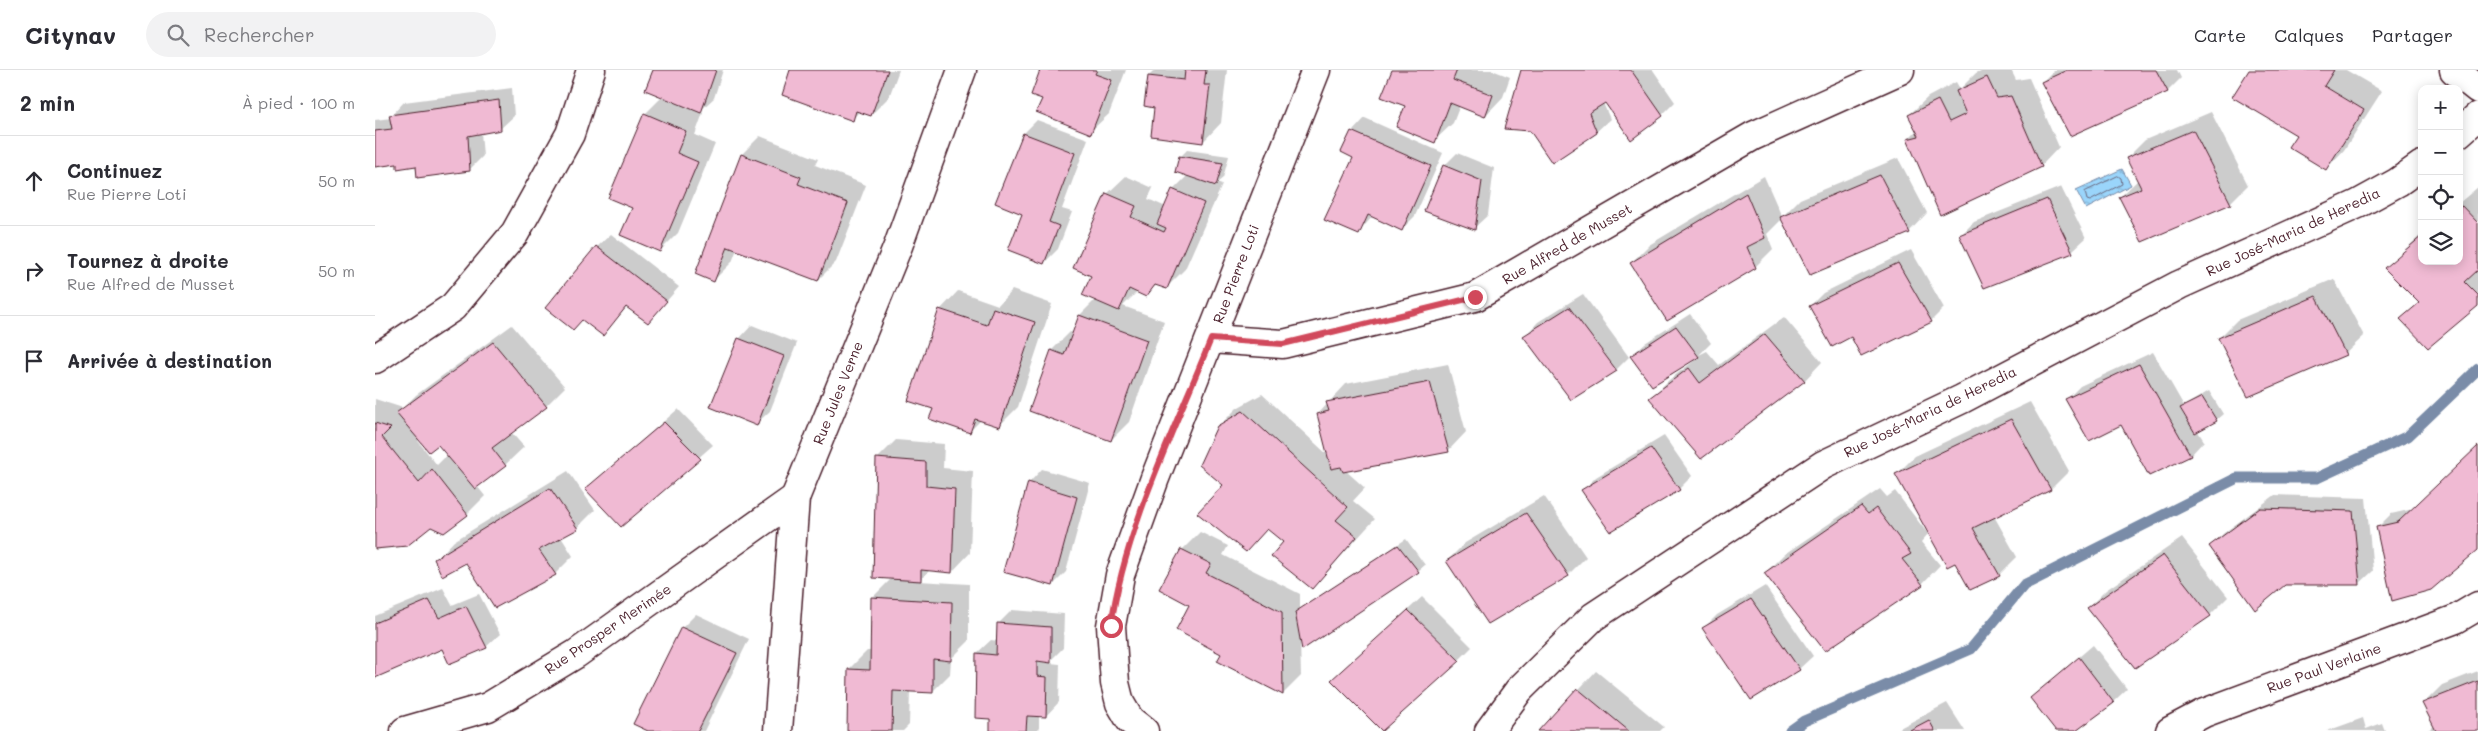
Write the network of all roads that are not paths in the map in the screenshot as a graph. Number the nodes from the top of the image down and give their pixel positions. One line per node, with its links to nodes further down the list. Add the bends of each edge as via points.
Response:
1 (591, 70): 11 (street, via 570,134 515,233 453,307)
2 (962, 70): 12 (street, Rue Jules Verne, via 898,246)
3 (1316, 70): 10 (street, Rue Pierre Loti)
4 (1899, 70): 10 (street, Rue Alfred de Musset, via 1753,136 1475,297 1283,344)
5 (2454, 70): 6 (street)
6 (2478, 89)
7 (2478, 116): 8 (street)
8 (2462, 130)
9 (2418, 168): 17 (street, Rue José-Maria de Heredia, via 2358,204 2179,285 1962,399 1823,465 1593,617 1519,690)
10 (1211, 339): 16 (street, Rue Pierre Loti, via 1155,478 1120,575 1115,602 1111,626 1115,683 1120,703 1130,720)
11 (375, 359)
12 (795, 498): 14 (street, Rue Prosper Merimée, via 576,654 496,702); 15 (street, Rue Jules Verne)
13 (2478, 606): 18 (street, Rue Paul Verlaine, via 2456,619 2204,713)
14 (405, 731)
15 (778, 731)
16 (1144, 731)
17 (1489, 731)
18 (2170, 731)

